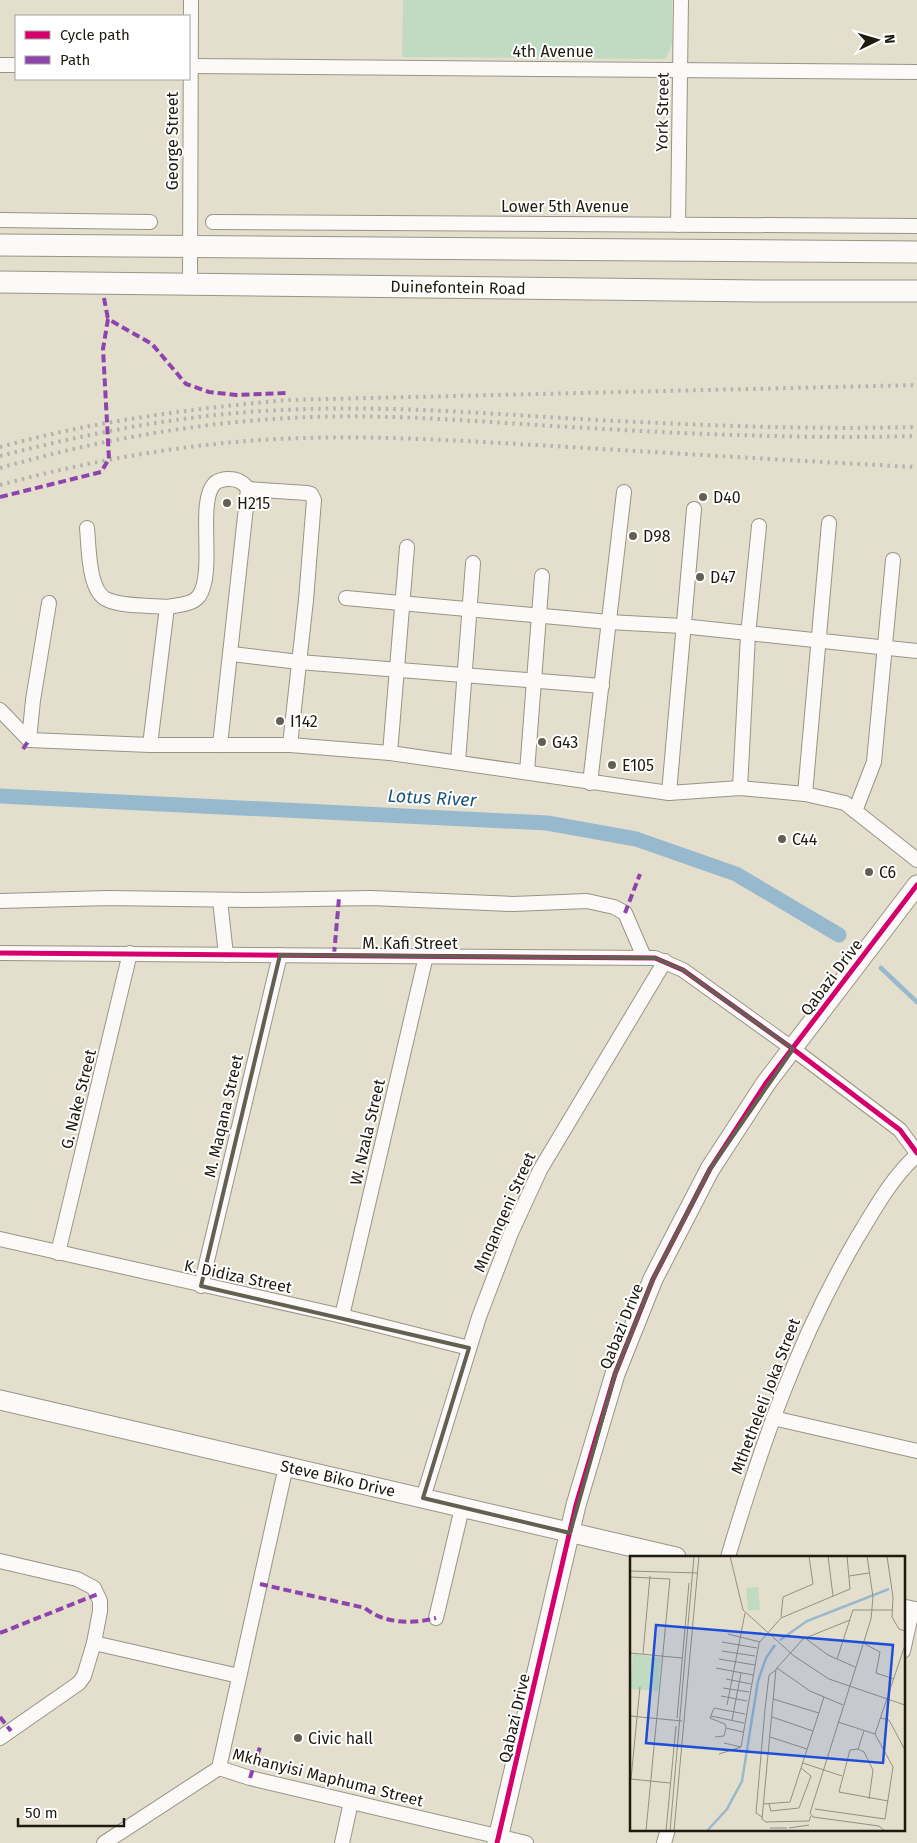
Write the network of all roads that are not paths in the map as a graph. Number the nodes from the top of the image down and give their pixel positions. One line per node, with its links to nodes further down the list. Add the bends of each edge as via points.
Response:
1 (191, 0): 5 (street, George Street)
2 (681, 0): 6 (street, York Street)
3 (0, 64): 4 (street)
4 (15, 65)
5 (190, 66): 6 (street, 4th Avenue); 14 (street, George Street)
6 (680, 70): 7 (street, 4th Avenue); 11 (street, York Street)
7 (917, 72)
8 (0, 220): 9 (street)
9 (150, 222)
10 (213, 222): 11 (street, Lower 5th Avenue)
11 (678, 225): 12 (street, Lower 5th Avenue)
12 (917, 226)
13 (0, 245): 14 (main road)
14 (190, 246): 15 (main road); 17 (street, George Street)
15 (917, 252)
16 (0, 282): 17 (main road, Duinefontein Road)
17 (190, 283): 18 (main road, Duinefontein Road)
18 (917, 291)
19 (248, 489): 32 (street, via 239,480 232,479 221,480 211,489 202,589 195,600); 41 (street); 42 (street, via 307,493 314,500)
20 (624, 492): 35 (street)
21 (694, 509): 36 (street)
22 (829, 523): 38 (street)
23 (759, 526): 37 (street)
24 (87, 528): 32 (street, via 94,582 102,597 119,602)
25 (407, 547): 31 (street)
26 (893, 560): 39 (street)
27 (473, 563): 33 (street)
28 (542, 576): 34 (street)
29 (346, 598): 31 (street)
30 (49, 603): 48 (street)
31 (403, 605): 33 (street); 43 (street)
32 (167, 606): 51 (street)
33 (470, 610): 34 (street); 44 (street)
34 (538, 615): 35 (street); 45 (street)
35 (609, 622): 36 (street); 46 (street)
36 (682, 626): 37 (street); 57 (street)
37 (748, 635): 38 (street); 56 (street)
38 (818, 640): 39 (street); 58 (street)
39 (885, 647): 40 (street); 59 (street, via 874,762)
40 (917, 651)
41 (232, 654): 42 (street); 49 (street)
42 (299, 662): 43 (street); 50 (street)
43 (398, 670): 44 (street); 52 (street)
44 (465, 674): 45 (street); 53 (street)
45 (534, 680): 46 (street); 54 (street)
46 (602, 686): 55 (street)
47 (0, 710): 48 (street)
48 (29, 740): 51 (street)
49 (220, 745): 50 (street); 51 (street)
50 (290, 745): 52 (street)
51 (150, 746)
52 (390, 753): 53 (street)
53 (458, 762): 54 (street)
54 (527, 772): 55 (street)
55 (590, 783): 57 (street)
56 (740, 788): 57 (street); 58 (street)
57 (669, 792)
58 (805, 794): 59 (street, via 838,800)
59 (855, 811): 60 (street)
60 (917, 860)
61 (917, 885): 71 (street, Qabazi Drive)
62 (220, 900): 63 (street, via 60,898); 66 (street); 69 (street, via 355,898 504,904 587,901 608,905 625,913)
63 (0, 901)
64 (0, 953): 65 (street, M. Kafi Street)
65 (130, 953): 66 (street, M. Kafi Street); 74 (street, G. Nake Street)
66 (226, 954): 67 (street, M. Kafi Street)
67 (280, 955): 68 (street, M. Kafi Street); 75 (street, M. Maqana Street)
68 (426, 956): 69 (street, M. Kafi Street); 76 (street, W. Nzala Street)
69 (644, 957): 70 (street, M. Kafi Street)
70 (665, 961): 71 (street, M. Kafi Street, via 683,970); 77 (street, Mnqanqeni Street, via 540,1170 484,1301)
71 (792, 1049): 72 (street, M. Kafi Street, via 900,1130); 84 (street, Qabazi Drive, via 710,1169 653,1280 615,1374)
72 (917, 1154): 79 (street, Mthetheleli Joka Street, via 879,1203 833,1279 798,1351)
73 (0, 1239): 74 (street, K. Didiza Street)
74 (58, 1253): 75 (street, K. Didiza Street)
75 (201, 1286): 76 (street, K. Didiza Street)
76 (342, 1316): 77 (street, K. Didiza Street)
77 (469, 1348): 82 (street, Mnqanqeni Street)
78 (0, 1400): 81 (street, Steve Biko Drive)
79 (773, 1418): 80 (street); 86 (street, Mthetheleli Joka Street)
80 (917, 1451)
81 (286, 1466): 82 (street, Steve Biko Drive); 92 (street, Mkhanyisi Maphuma Street)
82 (423, 1498): 83 (street, Steve Biko Drive)
83 (462, 1508): 84 (street, Steve Biko Drive); 89 (street)
84 (570, 1533): 85 (street, Steve Biko Drive); 97 (street, Qabazi Drive)
85 (672, 1556)
86 (728, 1556)
87 (0, 1561): 90 (street, via 78,1579 94,1588 100,1601)
88 (911, 1611): 91 (street)
89 (436, 1618)
90 (94, 1643): 92 (street); 93 (street, via 84,1676 72,1690)
91 (904, 1645)
92 (239, 1676): 94 (street, Mkhanyisi Maphuma Street)
93 (0, 1738)
94 (219, 1768): 95 (street, Mkhanyisi Maphuma Street); 98 (street)
95 (351, 1802): 97 (street, Mkhanyisi Maphuma Street); 99 (street)
96 (668, 1830): 101 (street)
97 (498, 1840): 100 (street, Mkhanyisi Maphuma Street)
98 (104, 1843)
99 (342, 1843)
100 (526, 1843)
101 (664, 1843)

